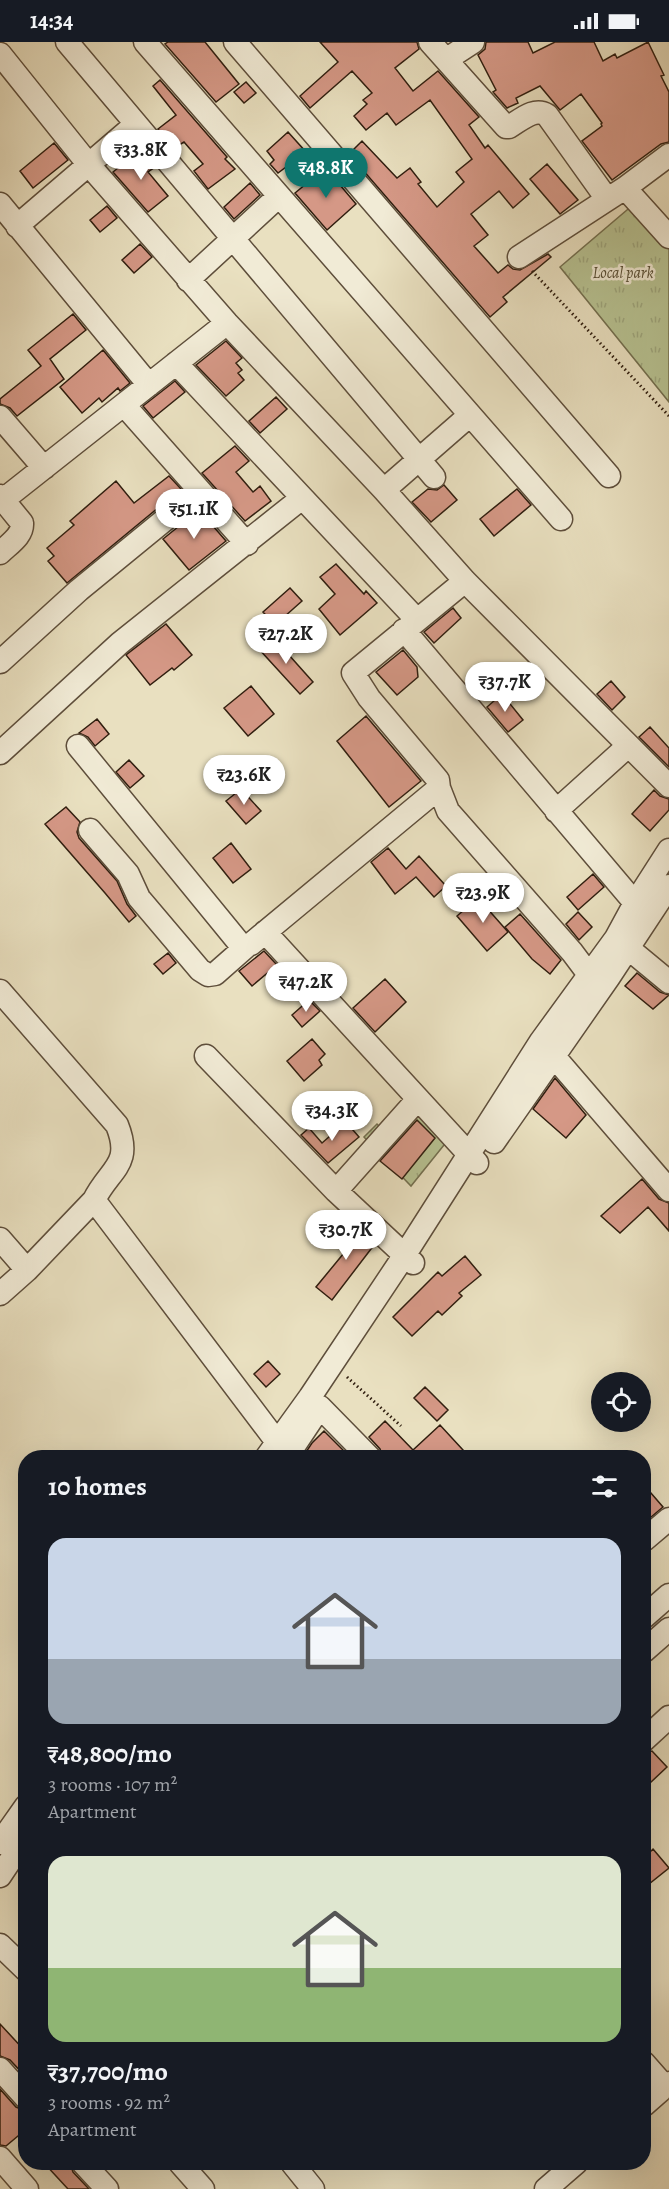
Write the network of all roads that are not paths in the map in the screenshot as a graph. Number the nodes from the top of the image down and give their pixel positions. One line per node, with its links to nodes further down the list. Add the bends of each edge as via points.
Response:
1 (67, 42): 8 (street)
2 (145, 42): 12 (street)
3 (235, 42): 27 (street)
4 (430, 42): 7 (street)
5 (473, 42): 7 (street)
6 (0, 54): 10 (street)
7 (447, 59): 11 (street, via 506,127 534,112 547,115)
8 (136, 124): 10 (street); 16 (street)
9 (669, 155): 11 (street)
10 (89, 165): 14 (street); 18 (street)
11 (616, 194): 15 (street); 17 (street)
12 (279, 196): 16 (street); 23 (street)
13 (0, 204): 14 (street)
14 (17, 226): 21 (street)
15 (669, 237)
16 (233, 238): 18 (street); 25 (street)
17 (519, 257)
18 (188, 280): 19 (street)
19 (227, 323): 20 (street); 29 (street)
20 (176, 363): 21 (street); 32 (street)
21 (149, 385): 22 (street)
22 (124, 405): 26 (street); 30 (street)
23 (470, 415): 25 (street); 33 (street)
24 (0, 417): 26 (street)
25 (419, 459): 28 (street); 29 (street)
26 (44, 468): 31 (street)
27 (609, 476)
28 (434, 477)
29 (384, 490): 36 (street)
30 (200, 491): 34 (street); 38 (street, via 79,590)
31 (2, 498): 35 (street, via 23,527 21,534)
32 (302, 498): 34 (street); 37 (street)
33 (561, 519)
34 (247, 544): 41 (street, via 120,643)
35 (0, 553)
36 (465, 581): 37 (street); 40 (street)
37 (411, 625): 43 (street, via 353,673 369,698 438,780); 44 (street)
38 (0, 662)
39 (78, 746): 49 (street, via 240,944)
40 (628, 746): 42 (street); 44 (street)
41 (0, 753)
42 (669, 786)
43 (438, 788): 49 (street); 51 (street, via 448,812)
44 (556, 811): 48 (street)
45 (90, 830): 49 (street, via 128,874 139,898 200,970 215,974)
46 (669, 849): 48 (street)
47 (669, 885): 50 (street)
48 (635, 903): 50 (street)
49 (256, 939): 56 (street)
50 (622, 943): 51 (street); 52 (street); 54 (street)
51 (590, 976): 54 (street)
52 (669, 982)
53 (0, 991): 60 (street, via 117,1125 124,1153)
54 (547, 1048): 57 (street); 58 (street)
55 (206, 1056): 59 (street)
56 (418, 1099): 57 (street); 59 (street)
57 (473, 1159): 62 (street)
58 (669, 1190)
59 (336, 1191): 62 (street)
60 (94, 1200): 63 (street); 66 (street)
61 (0, 1239): 63 (street)
62 (409, 1260): 65 (street); 67 (street, via 310,1397)
63 (27, 1270): 64 (street)
64 (0, 1294)
65 (320, 1407): 68 (street); 69 (street)
66 (277, 1450)
67 (281, 1450)
68 (282, 1450)
69 (362, 1450)
70 (669, 1519): 71 (street)
71 (651, 1534)
72 (669, 1595): 73 (street)
73 (651, 1611)
74 (669, 1629): 75 (street)
75 (651, 1645)
76 (669, 1717): 77 (street)
77 (651, 1734)
78 (18, 1843): 79 (street)
79 (0, 1876)
80 (0, 1945): 81 (street)
81 (18, 1962)
82 (0, 2069): 85 (street)
83 (651, 2070): 84 (street)
84 (667, 2085): 86 (street)
85 (18, 2089)
86 (651, 2099)
87 (0, 2158): 93 (street)
88 (89, 2170): 94 (street)
89 (186, 2170): 95 (street)
90 (297, 2170): 92 (street)
91 (568, 2170): 96 (street)
92 (310, 2188)
93 (27, 2189)
94 (106, 2189)
95 (203, 2189)
96 (546, 2189)

